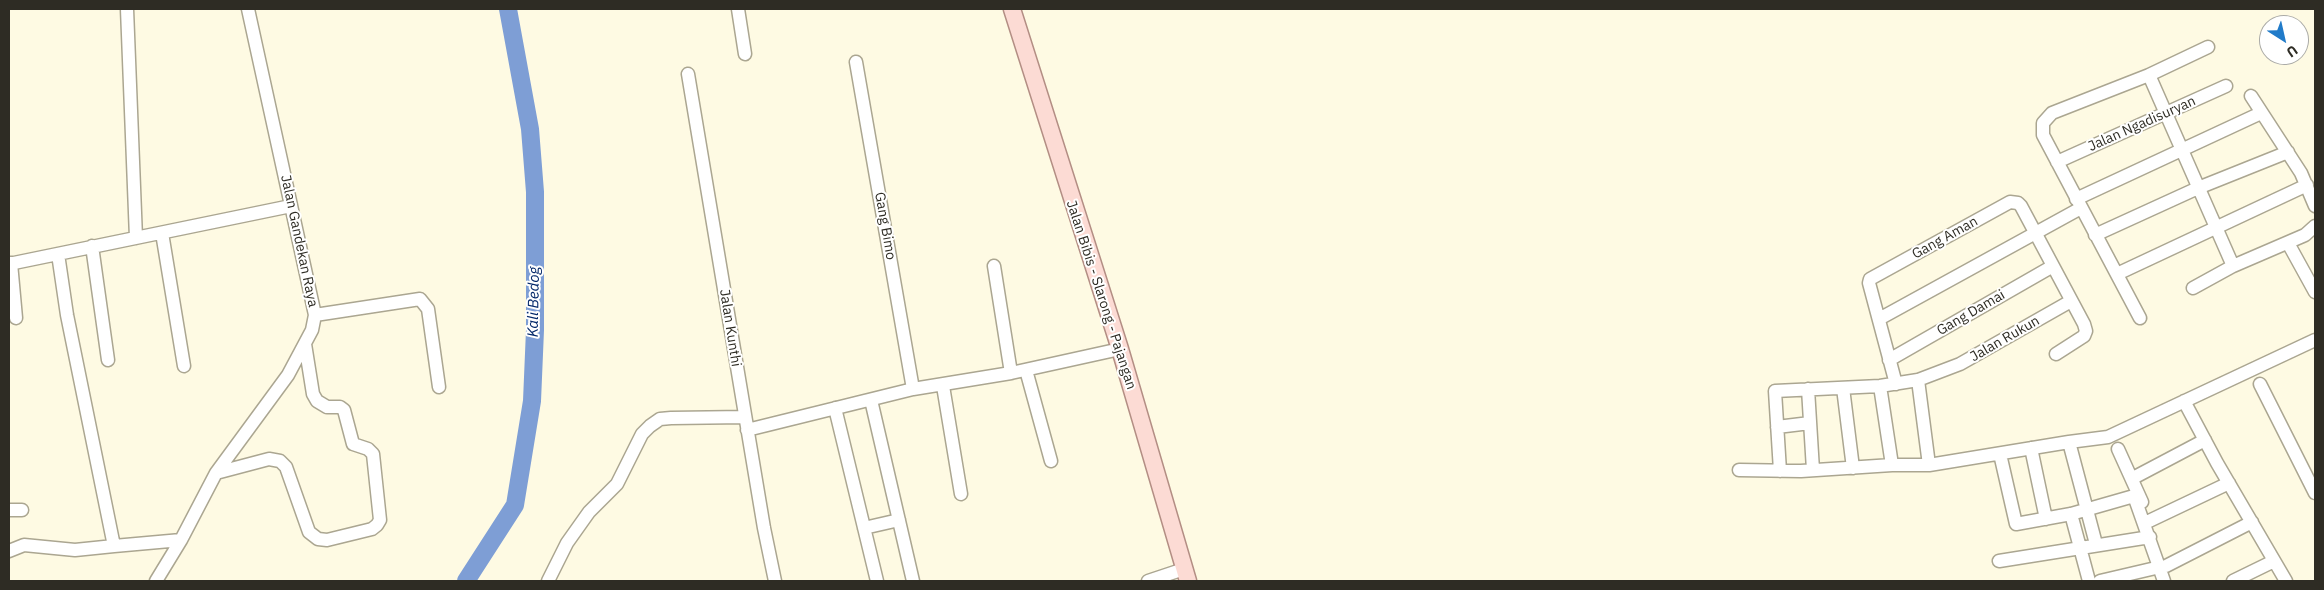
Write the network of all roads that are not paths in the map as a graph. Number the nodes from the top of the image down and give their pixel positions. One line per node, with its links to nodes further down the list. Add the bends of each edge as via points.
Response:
1 (127, 9): 27 (street)
2 (248, 9): 20 (street, Jalan Gandekan Raya)
3 (738, 9): 6 (street)
4 (1012, 9): 45 (main road, Jalan Bibis - Slarong - Pajangan)
5 (2208, 47): 9 (street)
6 (745, 54)
7 (856, 62): 59 (street, Gang Bimo)
8 (688, 74): 65 (street, Jalan Kunthi)
9 (2148, 75): 13 (street); 16 (street, via 2047,117 2042,129)
10 (2226, 86): 13 (street, Jalan Ngadisuryan)
11 (2251, 96): 12 (street)
12 (2261, 113): 14 (street); 15 (street)
13 (2166, 114): 14 (street); 16 (street, Jalan Ngadisuryan)
14 (2182, 151): 18 (street); 19 (street)
15 (2288, 152): 17 (street); 18 (street)
16 (2057, 162): 19 (street)
17 (2307, 186): 21 (street); 23 (street)
18 (2198, 188): 23 (street); 26 (street)
19 (2078, 203): 24 (street); 26 (street)
20 (291, 206): 25 (street); 39 (street, Jalan Gandekan Raya)
21 (2315, 206)
22 (2315, 226): 28 (street, via 2306,236)
23 (2215, 227): 34 (street); 35 (street)
24 (2035, 232): 33 (street); 42 (street); 42 (street, Gang Aman, via 2021,206 2010,202 1870,279 1868,283)
25 (162, 233): 27 (street); 49 (street)
26 (2095, 235): 35 (street)
27 (136, 238): 29 (street)
28 (2288, 243): 34 (street); 37 (street)
29 (92, 246): 30 (street); 47 (street)
30 (58, 254): 31 (street); 96 (street, via 67,315)
31 (10, 263): 40 (street)
32 (994, 266): 51 (street)
33 (2053, 266): 38 (street); 48 (street, Gang Damai)
34 (2234, 266): 36 (street)
35 (2117, 274): 41 (street)
36 (2193, 288)
37 (2315, 292)
38 (2071, 301): 46 (street, via 2086,331 2084,336); 52 (street, Jalan Rukun, via 1960,364)
39 (315, 315): 44 (street, Jalan Gandekan Raya); 57 (street, via 420,299 428,309)
40 (16, 318)
41 (2140, 318)
42 (1878, 319): 48 (street)
43 (2315, 340): 62 (street)
44 (305, 344): 79 (street, Jalan Gandekan Raya, via 288,374); 79 (street, via 316,401 344,410 353,444 373,454 380,520 377,525 318,540 309,532 286,467 280,461 269,459)
45 (1120, 349): 50 (street); 102 (main road, Jalan Bibis - Slarong - Pajangan)
46 (2056, 354)
47 (108, 360)
48 (1889, 360): 53 (street)
49 (184, 366)
50 (1026, 370): 51 (street); 72 (street)
51 (1011, 373): 55 (street)
52 (1918, 380): 53 (street, Jalan Rukun); 74 (street)
53 (1896, 384): 56 (street, Jalan Rukun)
54 (2260, 384): 82 (street)
55 (943, 386): 59 (street); 83 (street)
56 (1880, 386): 58 (street, Jalan Rukun); 73 (street)
57 (439, 387)
58 (1843, 388): 60 (street, Jalan Rukun); 75 (street)
59 (913, 389): 61 (street)
60 (1808, 390): 64 (street); 66 (street, Jalan Rukun, via 1775,391)
61 (870, 400): 63 (street); 89 (street)
62 (2184, 401): 67 (street); 68 (street, via 2115,436)
63 (835, 408): 65 (street); 92 (street)
64 (1810, 423): 66 (street); 78 (street)
65 (746, 424): 104 (street, via 671,418 650,426 642,434 617,484 589,512 567,543); 105 (street, Jalan Kunthi)
66 (1777, 427): 77 (street)
67 (2205, 440): 80 (street); 81 (street)
68 (2068, 442): 69 (street); 86 (street)
69 (2031, 448): 71 (street); 88 (street)
70 (2118, 449): 80 (street)
71 (2000, 454): 74 (street); 88 (street, via 2014,522 2020,525)
72 (1051, 461)
73 (1892, 465): 74 (street); 75 (street)
74 (1929, 465)
75 (1853, 468): 78 (street)
76 (1740, 470): 77 (street)
77 (1780, 470): 78 (street)
78 (1813, 470)
79 (216, 474): 94 (street, Jalan Gandekan Raya)
80 (2133, 478): 90 (street)
81 (2229, 483): 90 (street); 91 (street)
82 (2315, 493)
83 (962, 494)
84 (9, 510): 85 (street)
85 (22, 510)
86 (2086, 510): 87 (street); 93 (street, via 2134,496); 95 (street)
87 (2071, 514): 88 (street); 97 (street)
88 (2046, 519)
89 (899, 520): 92 (street); 107 (street)
90 (2149, 521): 101 (street)
91 (2252, 522): 100 (street); 101 (street)
92 (864, 528): 106 (street)
93 (2150, 537): 95 (street); 101 (street)
94 (181, 540): 96 (street); 103 (street, Jalan Gandekan Raya)
95 (2096, 544): 97 (street)
96 (114, 546): 98 (street, via 75,550 24,545)
97 (2080, 548): 99 (street); 109 (street)
98 (9, 551)
99 (1999, 561)
100 (2274, 561): 113 (street); 114 (street)
101 (2163, 567): 110 (street); 111 (street); 112 (street)
102 (1186, 575): 108 (street)
103 (156, 581)
104 (548, 581)
105 (776, 581)
106 (878, 581)
107 (913, 581)
108 (1148, 581)
109 (2089, 581)
110 (2100, 581)
111 (2164, 581)
112 (2172, 581)
113 (2233, 581)
114 (2286, 581)

